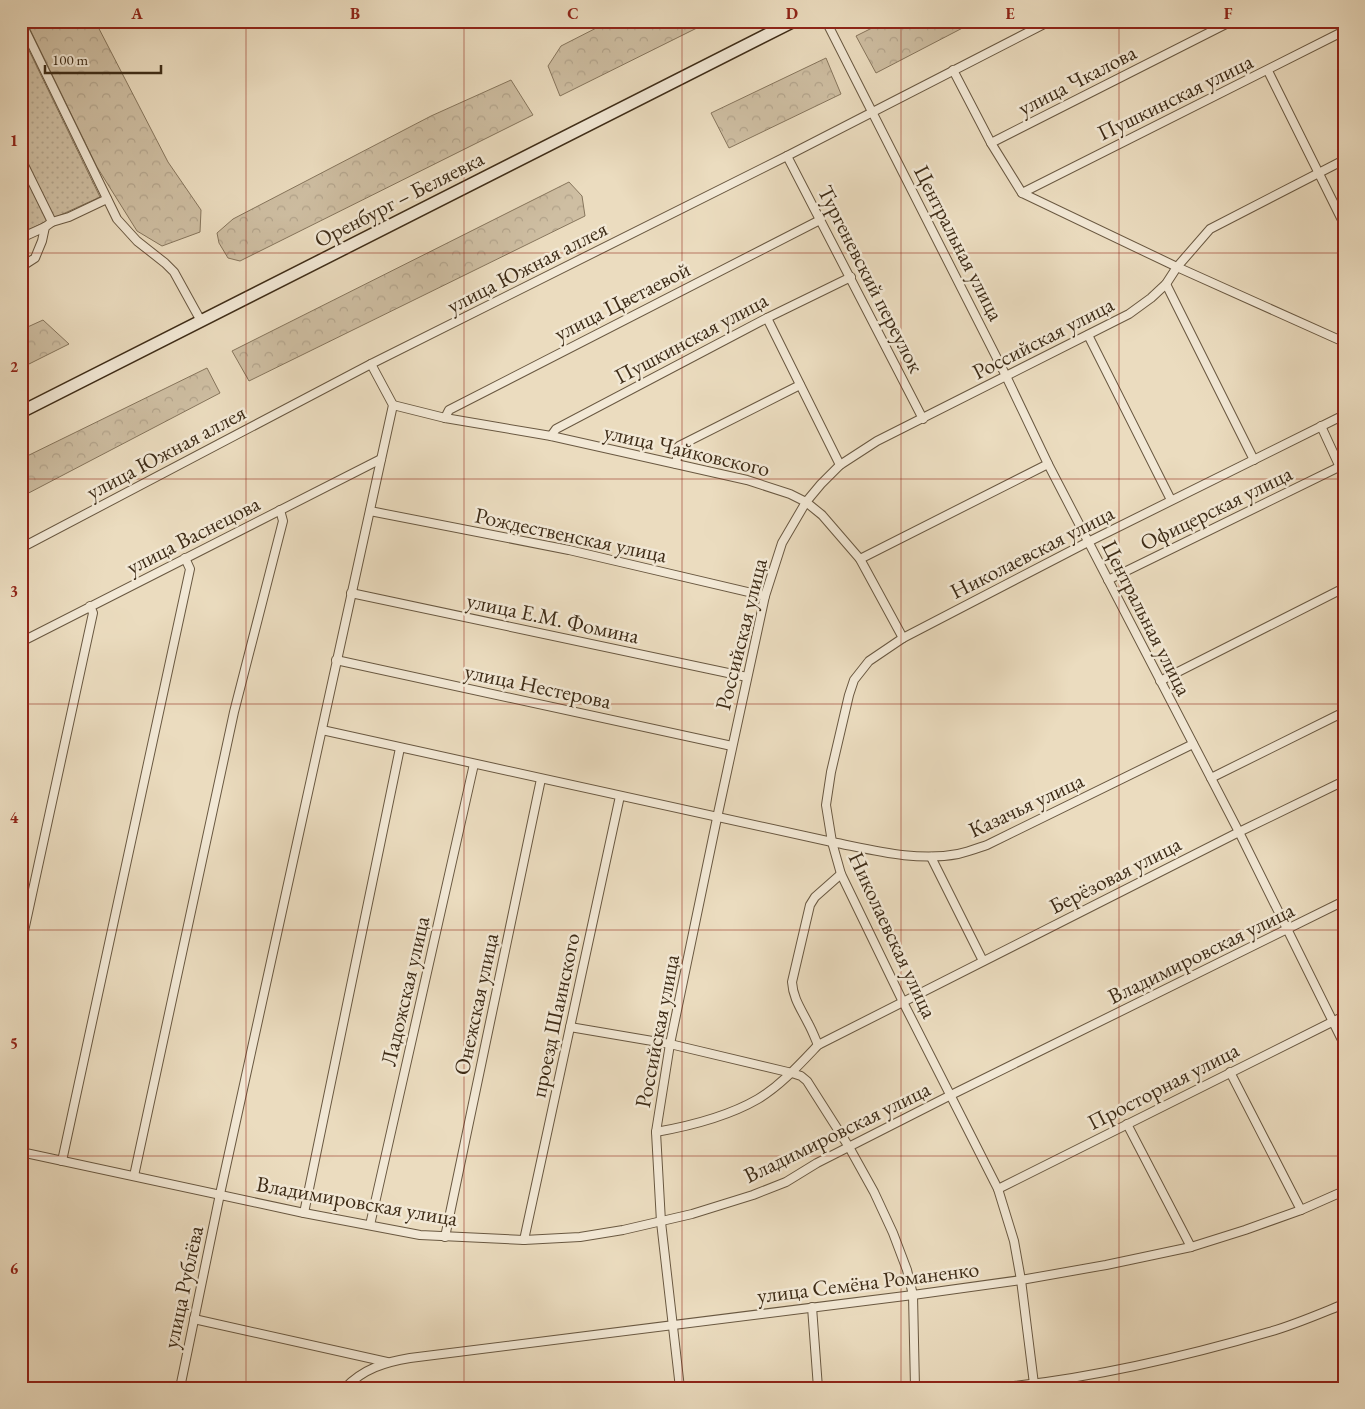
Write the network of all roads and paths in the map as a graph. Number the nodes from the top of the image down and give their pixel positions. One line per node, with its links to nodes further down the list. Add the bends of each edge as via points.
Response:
1 (794, 21): 26 (main road, Оренбург – Беляевка)
2 (826, 21): 9 (street, Центральная улица)
3 (1050, 21): 7 (street, улица Южная аллея)
4 (1232, 21): 10 (street, улица Чкалова)
5 (21, 22): 16 (street)
6 (1344, 31): 8 (street, Пушкинская улица)
7 (953, 70): 9 (street, улица Южная аллея); 10 (street)
8 (1268, 71): 14 (street); 15 (street, Пушкинская улица)
9 (874, 113): 11 (street, улица Южная аллея); 30 (street, Центральная улица)
10 (991, 143): 15 (street)
11 (787, 156): 17 (street, Тургеневский переулок); 29 (street, улица Южная аллея)
12 (21, 159): 18 (street)
13 (1344, 160): 14 (street, Российская улица)
14 (1318, 172): 19 (street); 22 (street, Российская улица, via 1210,229)
15 (1022, 193): 22 (street)
16 (107, 199): 18 (street); 26 (street, via 116,219 174,272)
17 (820, 220): 23 (street, Тургеневский переулок); 35 (street, улица Цветаевой, via 449,410)
18 (49, 224): 20 (street); 21 (street, via 35,258)
19 (1344, 224)
20 (21, 238)
21 (21, 267)
22 (1177, 267): 24 (street, Российская улица); 28 (street)
23 (851, 277): 25 (street, Пушкинская улица); 36 (street, Тургеневский переулок)
24 (1166, 284): 27 (street, Российская улица, via 1129,314); 40 (street)
25 (767, 318): 31 (street); 38 (street, Пушкинская улица, via 556,429)
26 (201, 321): 33 (main road, Оренбург – Беляевка)
27 (1088, 335): 30 (street, Российская улица); 46 (street)
28 (1344, 342)
29 (371, 364): 32 (street); 51 (street, улица Южная аллея)
30 (1006, 376): 36 (street, Российская улица); 42 (street, Центральная улица)
31 (800, 385): 41 (street, via 679,446); 43 (street)
32 (393, 405): 35 (street, улица Чайковского); 39 (street, улица Рублёва)
33 (21, 412)
34 (1344, 415): 37 (street, Николаевская улица)
35 (445, 418): 38 (street, улица Чайковского)
36 (923, 418): 43 (street, Российская улица, via 877,441)
37 (1321, 426): 40 (street, Николаевская улица); 44 (street)
38 (551, 436): 41 (street, улица Чайковского)
39 (381, 459): 48 (street, улица Васнецова); 49 (street, улица Рублёва)
40 (1254, 460): 46 (street, Николаевская улица)
41 (676, 464): 47 (street, улица Чайковского, via 748,480)
42 (1048, 464): 50 (street, Центральная улица); 53 (street)
43 (840, 465): 47 (street, Российская улица)
44 (1339, 467): 45 (street); 54 (street, Офицерская улица)
45 (1344, 476)
46 (1171, 500): 50 (street, Николаевская улица)
47 (806, 502): 53 (street, улица Чайковского, via 822,515); 57 (street, Российская улица, via 782,543)
48 (280, 510): 52 (street, улица Васнецова); 98 (street, via 283,521 234,712)
49 (370, 511): 56 (street, улица Рублёва); 57 (street, Рождественская улица, via 569,550)
50 (1088, 542): 54 (street, Центральная улица); 59 (street, Николаевская улица)
51 (21, 548)
52 (185, 558): 58 (street, улица Васнецова); 97 (street, via 190,569)
53 (860, 559): 59 (street, улица Чайковского)
54 (1108, 580): 63 (street, Центральная улица)
55 (1344, 588): 63 (street)
56 (351, 593): 61 (street, улица Рублёва); 62 (street, улица Е.М. Фомина)
57 (765, 596): 62 (street, Российская улица)
58 (90, 606): 60 (street, улица Васнецова); 81 (street, via 93,613)
59 (904, 638): 76 (street, Николаевская улица, via 869,661 854,680 830,772 826,805)
60 (21, 642)
61 (336, 660): 65 (street, улица Рублёва); 67 (street, улица Нестерова)
62 (747, 677): 67 (street, Российская улица)
63 (1160, 681): 66 (street, Центральная улица)
64 (1344, 712): 70 (street)
65 (322, 730): 68 (street); 101 (street, улица Рублёва)
66 (1193, 744): 70 (street, Центральная улица); 77 (street, Казачья улица, via 987,845 959,854)
67 (732, 746): 74 (street, Российская улица)
68 (400, 748): 69 (street); 103 (street)
69 (474, 764): 71 (street); 105 (street, Ладожская улица)
70 (1211, 778): 75 (street, Центральная улица)
71 (541, 779): 73 (street); 106 (street, Онежская улица)
72 (1344, 781): 75 (street, Берёзовая улица)
73 (620, 796): 74 (street); 86 (street, проезд Шаинского)
74 (717, 818): 76 (street, Казачья улица); 87 (street, Российская улица)
75 (1239, 832): 80 (street, Центральная улица); 82 (street, Берёзовая улица)
76 (832, 842): 77 (street, Казачья улица, via 904,856); 78 (street, Николаевская улица)
77 (931, 857): 82 (street)
78 (841, 874): 83 (street, Николаевская улица); 89 (street, via 810,905 792,982 796,1000)
79 (1344, 902): 80 (street, Владимировская улица)
80 (1287, 930): 85 (street, Центральная улица); 92 (street, Владимировская улица)
81 (21, 945)
82 (983, 961): 83 (street, Берёзовая улица)
83 (903, 1002): 89 (street, Берёзовая улица); 92 (street, Николаевская улица)
84 (1344, 1016): 85 (street, Просторная улица)
85 (1332, 1021): 88 (street, Центральная улица); 90 (street, Просторная улица)
86 (570, 1027): 87 (street); 107 (street, проезд Шаинского)
87 (670, 1044): 91 (street); 94 (street, Российская улица)
88 (1344, 1044)
89 (818, 1046): 91 (street, Берёзовая улица)
90 (1230, 1072): 93 (street, Просторная улица); 102 (street)
91 (792, 1073): 94 (street, Берёзовая улица, via 737,1109 685,1127); 95 (street, via 807,1081)
92 (951, 1095): 95 (street, Владимировская улица); 99 (street, Николаевская улица)
93 (1128, 1124): 99 (street, Просторная улица); 108 (street)
94 (656, 1132): 104 (street, Российская улица)
95 (849, 1147): 104 (street, Владимировская улица, via 786,1182); 110 (street, via 893,1233)
96 (21, 1152): 97 (street, Владимировская улица)
97 (62, 1161): 98 (street, Владимировская улица)
98 (134, 1176): 101 (street, Владимировская улица)
99 (998, 1190): 109 (street, Николаевская улица, via 1014,1241)
100 (1344, 1191): 102 (street, улица Семёна Романенко)
101 (220, 1194): 103 (street, Владимировская улица); 113 (street, улица Рублёва)
102 (1301, 1210): 108 (street, улица Семёна Романенко)
103 (304, 1212): 105 (street, Владимировская улица)
104 (661, 1222): 107 (street, Владимировская улица, via 580,1237); 114 (street, Российская улица)
105 (370, 1225): 106 (street, Владимировская улица)
106 (445, 1237): 107 (street, Владимировская улица)
107 (524, 1240)
108 (1191, 1247): 109 (street, улица Семёна Романенко)
109 (1021, 1280): 110 (street, улица Семёна Романенко); 116 (street, Николаевская улица)
110 (913, 1295): 112 (street, улица Семёна Романенко); 121 (street)
111 (1344, 1304): 116 (street, via 1261,1334 1148,1364)
112 (812, 1307): 114 (street, улица Семёна Романенко); 120 (street)
113 (194, 1319): 115 (street, улица Семёна Романенко); 117 (street, улица Рублёва)
114 (673, 1325): 115 (street, улица Семёна Романенко); 119 (street, Российская улица)
115 (386, 1362): 118 (street, улица Семёна Романенко, via 358,1376)
116 (1034, 1384): 122 (street)
117 (180, 1388)
118 (345, 1388)
119 (680, 1388)
120 (818, 1388)
121 (915, 1388)
122 (996, 1388)

